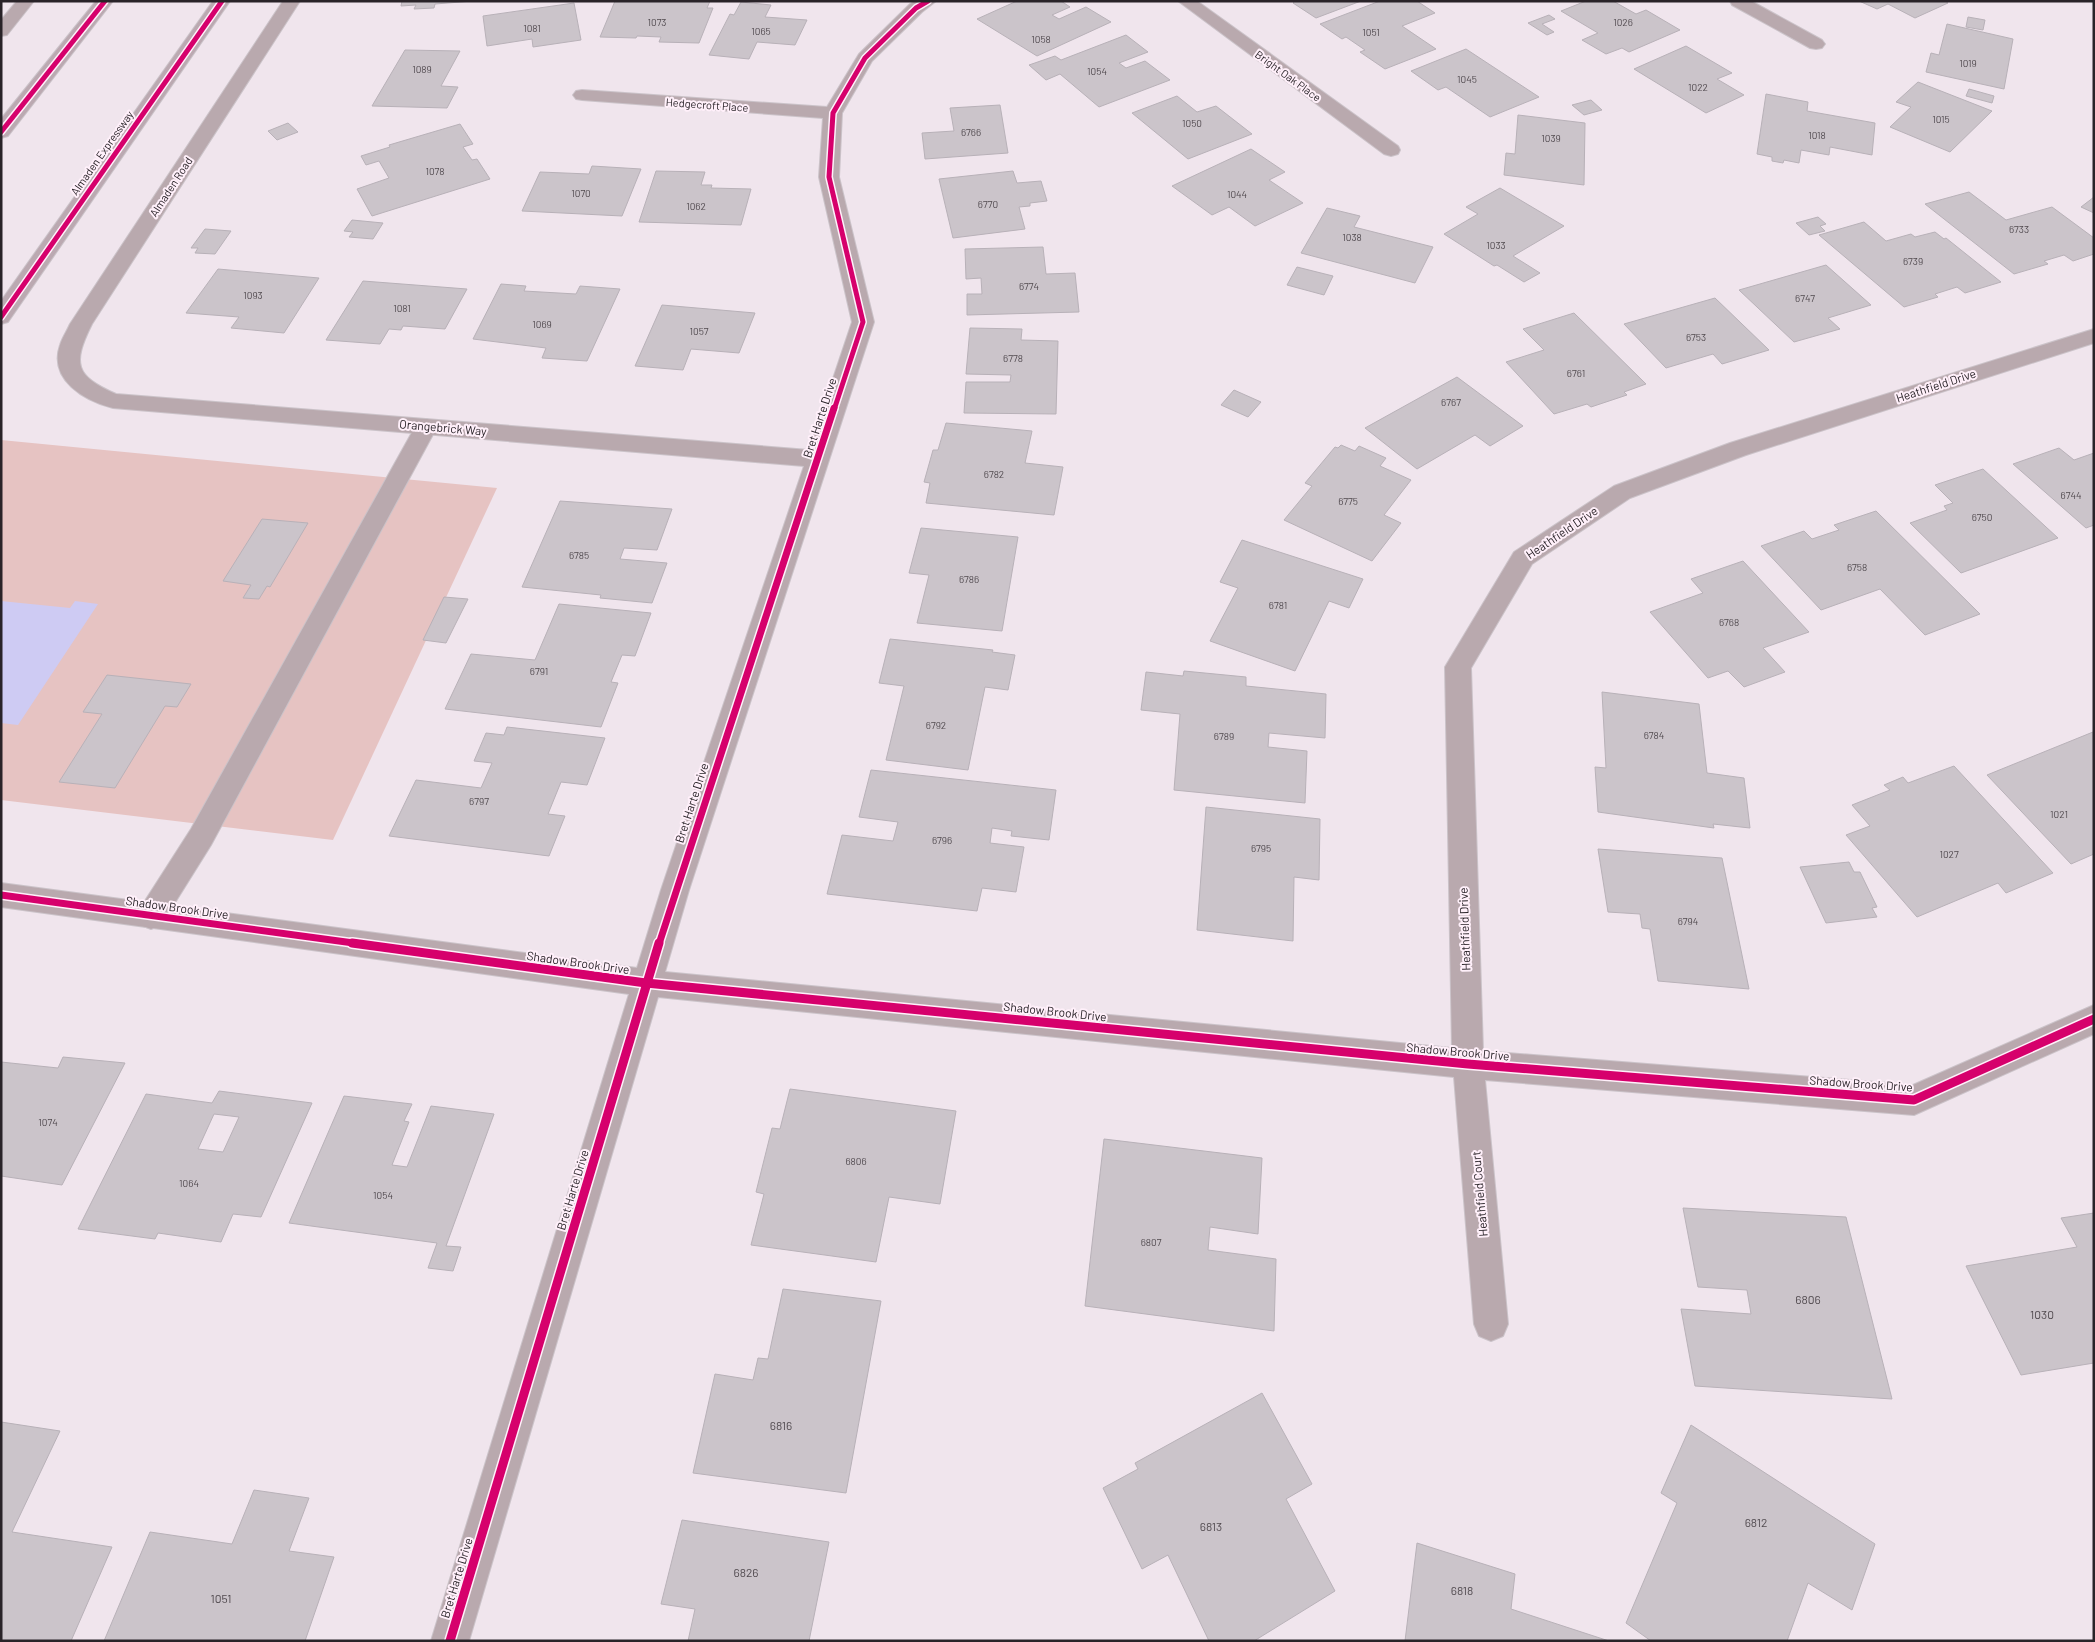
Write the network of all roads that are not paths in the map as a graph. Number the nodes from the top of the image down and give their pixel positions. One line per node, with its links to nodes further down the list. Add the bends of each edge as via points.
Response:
1 (26, 1): 8 (street)
2 (105, 1): 12 (main road)
3 (222, 1): 14 (main road, Almaden Expressway)
4 (292, 1): 16 (street, Almaden Road, via 81,324 70,346 69,364)
5 (928, 1): 11 (street, Bret Harte Drive, via 916,8 865,58)
6 (1186, 1): 13 (street, Bright Oak Place)
7 (1738, 1): 9 (street)
8 (1, 31)
9 (1816, 44)
10 (582, 96): 11 (street, Hedgecroft Place)
11 (833, 113): 18 (street, Bret Harte Drive, via 829,177 863,322)
12 (1, 132)
13 (1391, 150)
14 (1, 317)
15 (2094, 336): 23 (street, Heathfield Drive, via 1738,448 1622,492 1523,558 1458,667)
16 (75, 378): 17 (street, Orangebrick Way, via 86,390 113,401)
17 (426, 427): 18 (street, Orangebrick Way); 20 (street, via 200,837)
18 (818, 459): 21 (street, Bret Harte Drive)
19 (1, 895): 20 (street, Shadow Brook Drive)
20 (150, 916): 21 (street, Shadow Brook Drive)
21 (646, 983): 23 (street, Shadow Brook Drive); 25 (street, Bret Harte Drive)
22 (2094, 1019): 23 (street, Shadow Brook Drive, via 1914,1100)
23 (1468, 1064): 24 (street, Heathfield Court)
24 (1491, 1324)
25 (450, 1641)

